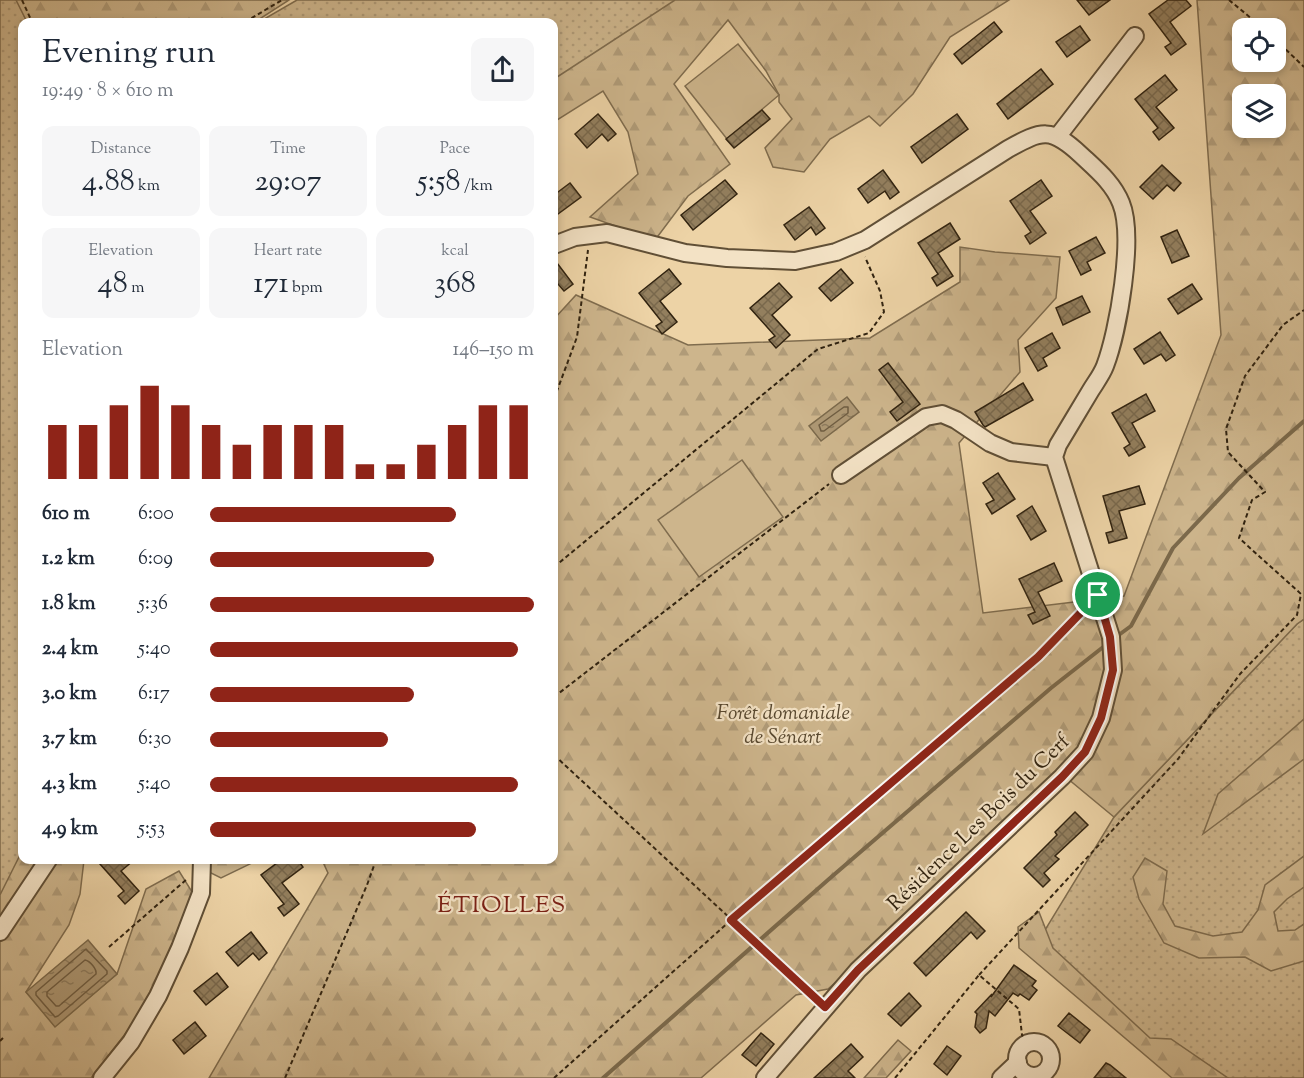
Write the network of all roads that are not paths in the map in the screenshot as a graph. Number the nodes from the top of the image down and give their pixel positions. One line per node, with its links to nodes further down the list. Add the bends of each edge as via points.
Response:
1 (1135, 36): 2 (street)
2 (1058, 136): 3 (street, via 1032,136 858,243 795,261 685,253 607,233); 4 (street, via 1111,184 1122,206 1126,238 1123,294 1105,367)
3 (558, 243)
4 (1054, 457): 5 (street, via 1011,452 942,414 926,417); 12 (street, Résidence Les Bois du Cerf, via 1111,641 1113,670 1101,718 1085,752 1062,777 858,970)
5 (841, 475)
6 (45, 864): 8 (street)
7 (202, 864): 11 (street, via 201,893 163,987 131,1042)
8 (0, 932)
9 (1018, 1062): 10 (street, via 1029,1075); 10 (street, via 1019,1051 1027,1044 1038,1043 1048,1050); 13 (street)
10 (1051, 1074)
11 (102, 1078)
12 (765, 1078)
13 (1001, 1078)

